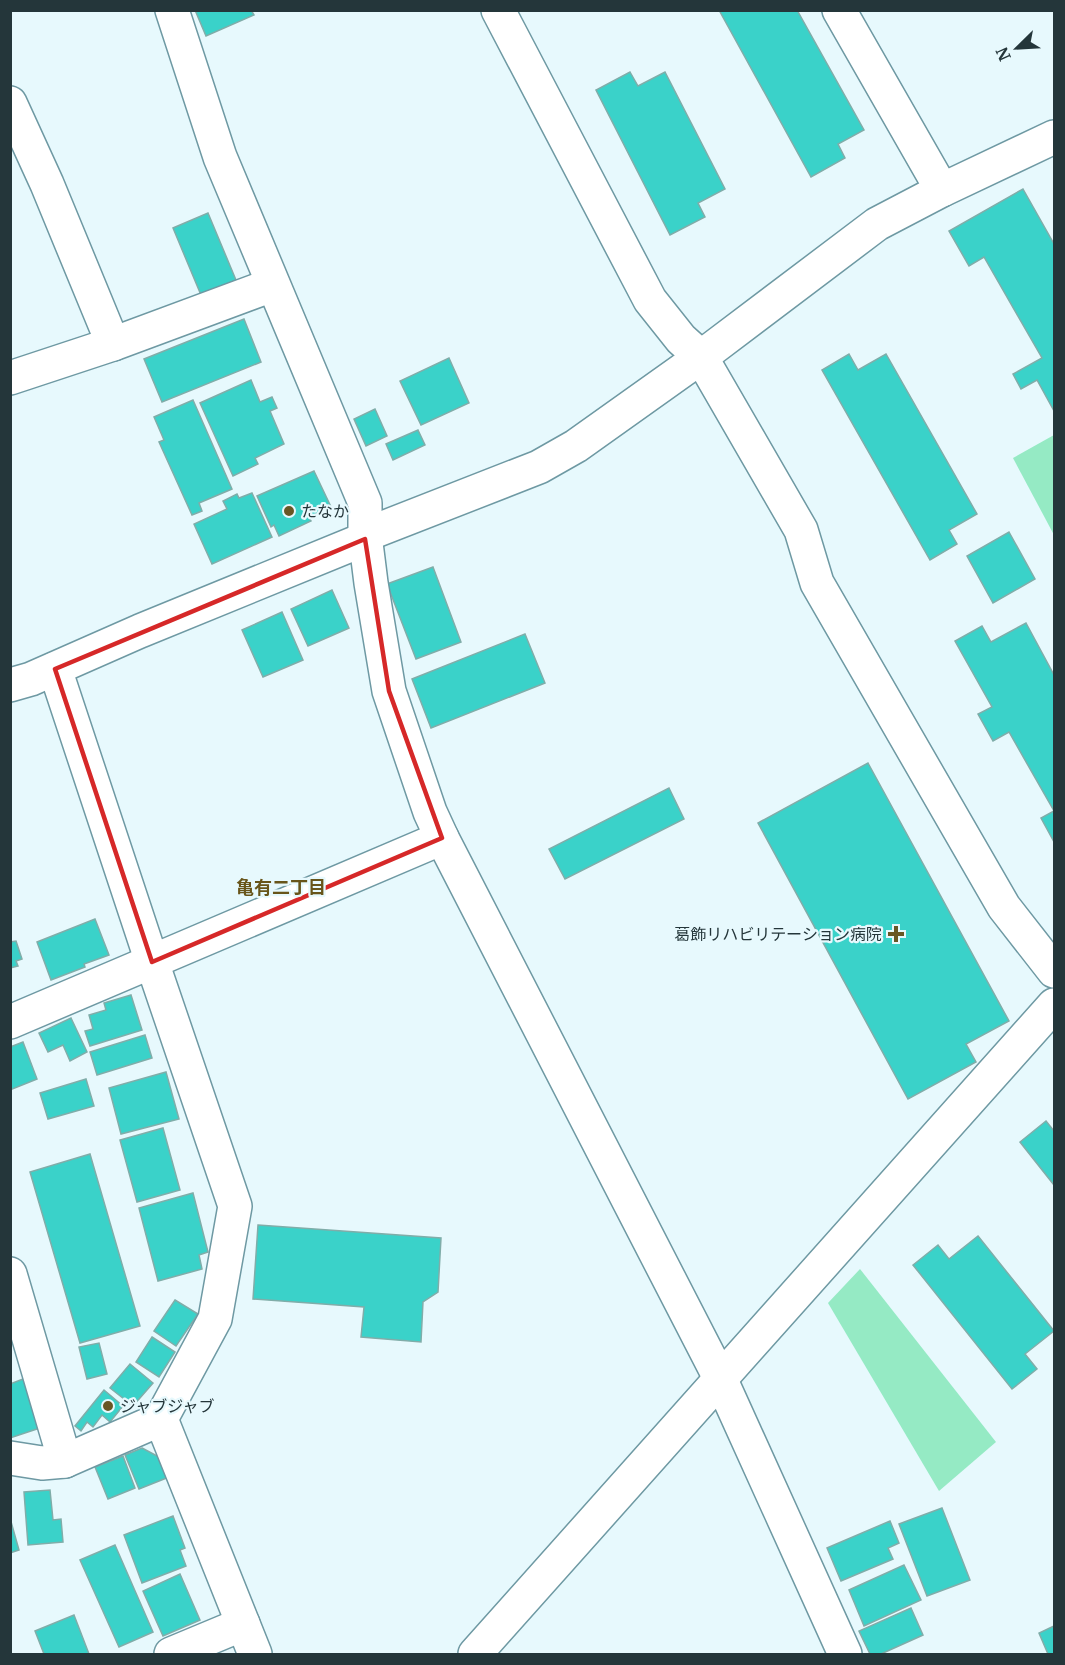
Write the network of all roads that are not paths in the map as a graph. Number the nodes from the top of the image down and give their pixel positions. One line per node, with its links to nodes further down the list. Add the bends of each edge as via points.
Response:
1 (172, 10): 7 (street, via 220,158)
2 (498, 10): 9 (street, via 650,300)
3 (839, 10): 6 (street)
4 (10, 103): 8 (street)
5 (1054, 137): 6 (street)
6 (942, 190): 9 (street, via 877,224)
7 (272, 285): 8 (street); 11 (street, via 365,503)
8 (113, 344): 10 (street)
9 (701, 357): 11 (street, via 585,440 539,467); 16 (street, via 801,530 817,583 875,684 1004,907)
10 (10, 378)
11 (365, 537): 12 (street); 14 (street, via 389,691)
12 (55, 669): 13 (street); 15 (street)
13 (10, 684)
14 (442, 838): 15 (street); 20 (street)
15 (152, 962): 18 (street); 21 (street, via 235,1206 215,1319)
16 (1054, 971)
17 (1054, 1005): 20 (street)
18 (10, 1022)
19 (10, 1274): 23 (street)
20 (720, 1378): 27 (street); 28 (street)
21 (161, 1419): 23 (street); 24 (street)
22 (10, 1458): 23 (street, via 42,1463)
23 (65, 1461)
24 (243, 1624): 25 (street); 26 (street)
25 (171, 1654)
26 (255, 1654)
27 (475, 1654)
28 (845, 1654)

